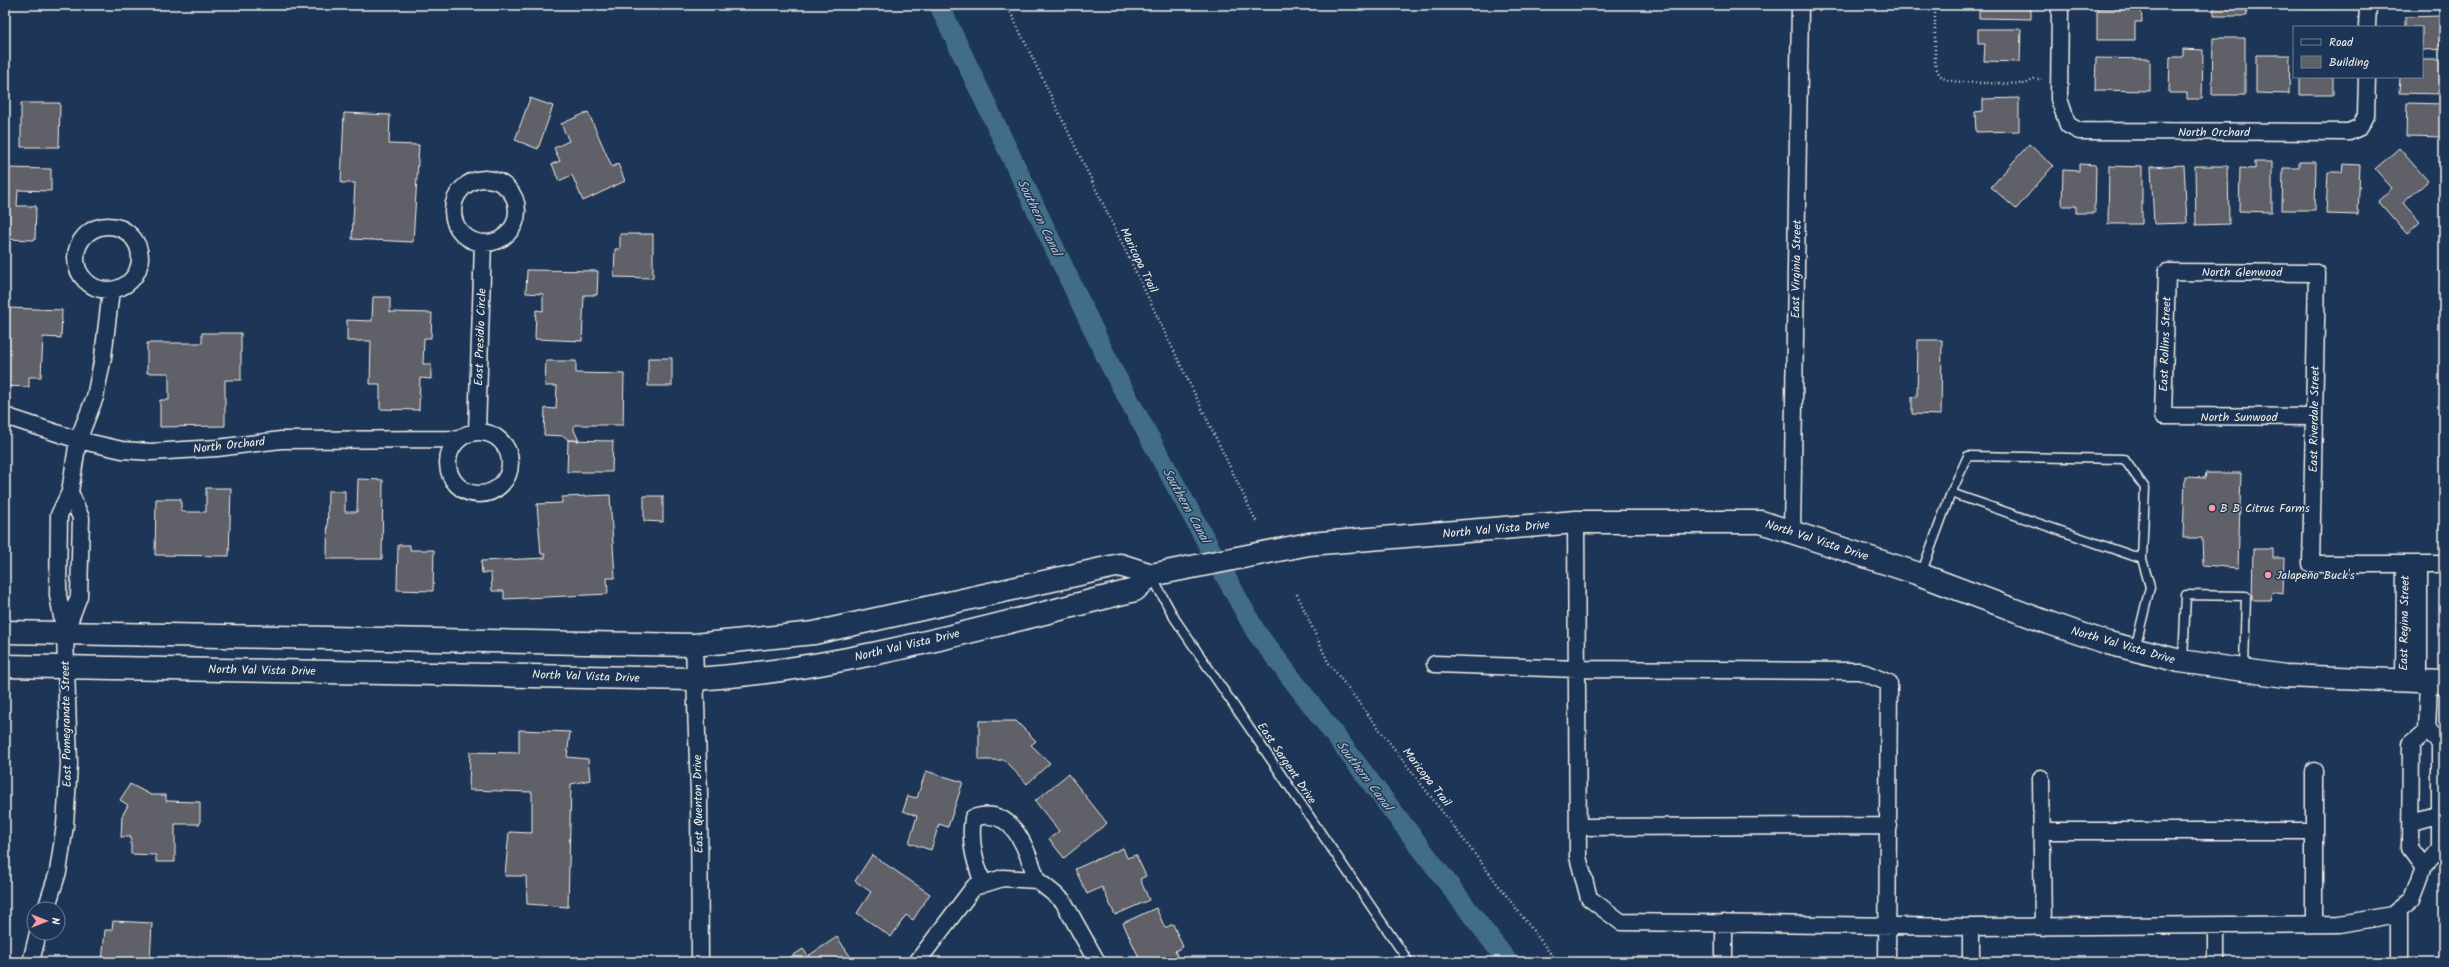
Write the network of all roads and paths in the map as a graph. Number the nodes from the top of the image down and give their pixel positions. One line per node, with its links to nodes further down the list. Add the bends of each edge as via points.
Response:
1 (1007, 5): 22 (path, Maricopa Trail)
2 (1800, 5): 23 (street, East Virginia Street)
3 (1935, 5): 7 (path, via 1934,64 1944,78 1951,81 2026,84 2034,78)
4 (2060, 5): 7 (street)
5 (2368, 5): 6 (street)
6 (2368, 26)
7 (2059, 78): 8 (street, North Orchard, via 2059,99 2068,125 2079,131 2092,132 2349,132 2360,128 2366,116)
8 (2367, 78)
9 (483, 243): 16 (street, East Presidio Circle)
10 (2167, 272): 11 (street, North Glenwood); 14 (street, East Rollins Street)
11 (2317, 273): 15 (street, East Riverdale Street)
12 (111, 290): 12 (street, via 121,288 130,282 137,272 140,250 136,240 128,232 118,226 108,225 88,232 81,239 75,259 83,279 91,286); 18 (street, via 103,357 97,384)
13 (5, 416): 18 (street, North Orchard)
14 (2164, 416): 15 (street, North Sunwood)
15 (2314, 417): 25 (street, East Riverdale Street, via 2311,564)
16 (477, 432): 17 (street); 17 (street, via 497,437 509,454 509,475 503,484 485,495 465,492 456,486 450,477 448,457)
17 (458, 439): 18 (street, North Orchard, via 281,440 217,448 151,452 122,450)
18 (78, 440): 19 (street)
19 (70, 492): 31 (street, East Pomegranate Street, via 59,515 58,595); 31 (street, via 81,518 79,596)
20 (1951, 493): 24 (lane); 24 (lane, via 1968,456 2124,459 2146,488); 28 (lane)
21 (1576, 522): 23 (main road, North Val Vista Drive, via 1761,522); 27 (main road, North Val Vista Drive, via 1309,544); 38 (street)
22 (1257, 523)
23 (1792, 533): 28 (main road, North Val Vista Drive)
24 (2142, 559): 33 (lane, via 2150,587)
25 (2412, 564): 26 (street); 41 (street, East Regina Street, via 2412,600)
26 (2444, 564)
27 (1151, 574): 32 (main road, North Val Vista Drive, via 1120,565 814,633); 40 (main road, North Val Vista Drive, via 1134,590 883,652 739,676); 67 (lane, East Sargent Drive, via 1175,619)
28 (1921, 575): 33 (main road, North Val Vista Drive, via 2049,624)
29 (1297, 594): 68 (path, Maricopa Trail, via 1328,662)
30 (5, 632): 31 (main road, North Val Vista Drive)
31 (64, 633): 32 (main road, North Val Vista Drive); 37 (street, East Pomegranate Street)
32 (694, 645): 40 (street, East Quenton Drive)
33 (2135, 649): 34 (main road, North Val Vista Drive)
34 (2183, 662): 39 (main road, North Val Vista Drive); 39 (lane, via 2186,595 2246,596)
35 (1435, 664): 38 (street)
36 (5, 666): 37 (main road, North Val Vista Drive)
37 (66, 667): 40 (main road, North Val Vista Drive); 54 (street, East Pomegranate Street, via 69,764 65,825 58,872)
38 (1578, 669): 47 (street, via 1860,671 1889,683); 48 (street)
39 (2244, 671): 41 (main road, North Val Vista Drive, via 2285,676)
40 (694, 679): 64 (street, East Quenton Drive, via 699,793)
41 (2424, 681): 42 (street, East Regina Street)
42 (2427, 731): 45 (street, via 2440,743); 46 (street, via 2411,744)
43 (2314, 771): 50 (street)
44 (2041, 778): 49 (street)
45 (2442, 814): 46 (street); 51 (street, via 2440,848)
46 (2412, 822): 51 (street, via 2410,848)
47 (1889, 826): 48 (street); 58 (street)
48 (1578, 827): 56 (street, via 1578,857 1589,898 1621,922)
49 (2042, 831): 50 (street); 59 (street)
50 (2314, 831): 57 (street)
51 (2424, 867): 55 (street, via 2412,899)
52 (1037, 880): 53 (street, via 1003,878); 53 (street, via 1025,845 1007,823 996,815 985,815 973,818 971,832 972,852); 66 (street, via 1064,901)
53 (983, 884): 65 (street, via 974,887)
54 (49, 901)
55 (2399, 910): 57 (street, via 2392,915 2340,924); 73 (street)
56 (1724, 923): 58 (street); 69 (street)
57 (2314, 924): 60 (street)
58 (1888, 926): 61 (street); 70 (street)
59 (2042, 926): 60 (street); 61 (street)
60 (2216, 926): 72 (street)
61 (1972, 927): 71 (street)
62 (36, 941): 63 (street)
63 (31, 962)
64 (700, 962)
65 (917, 962)
66 (1097, 962)
67 (1409, 962)
68 (1557, 962)
69 (1724, 962)
70 (1888, 962)
71 (1971, 962)
72 (2216, 962)
73 (2399, 962)

